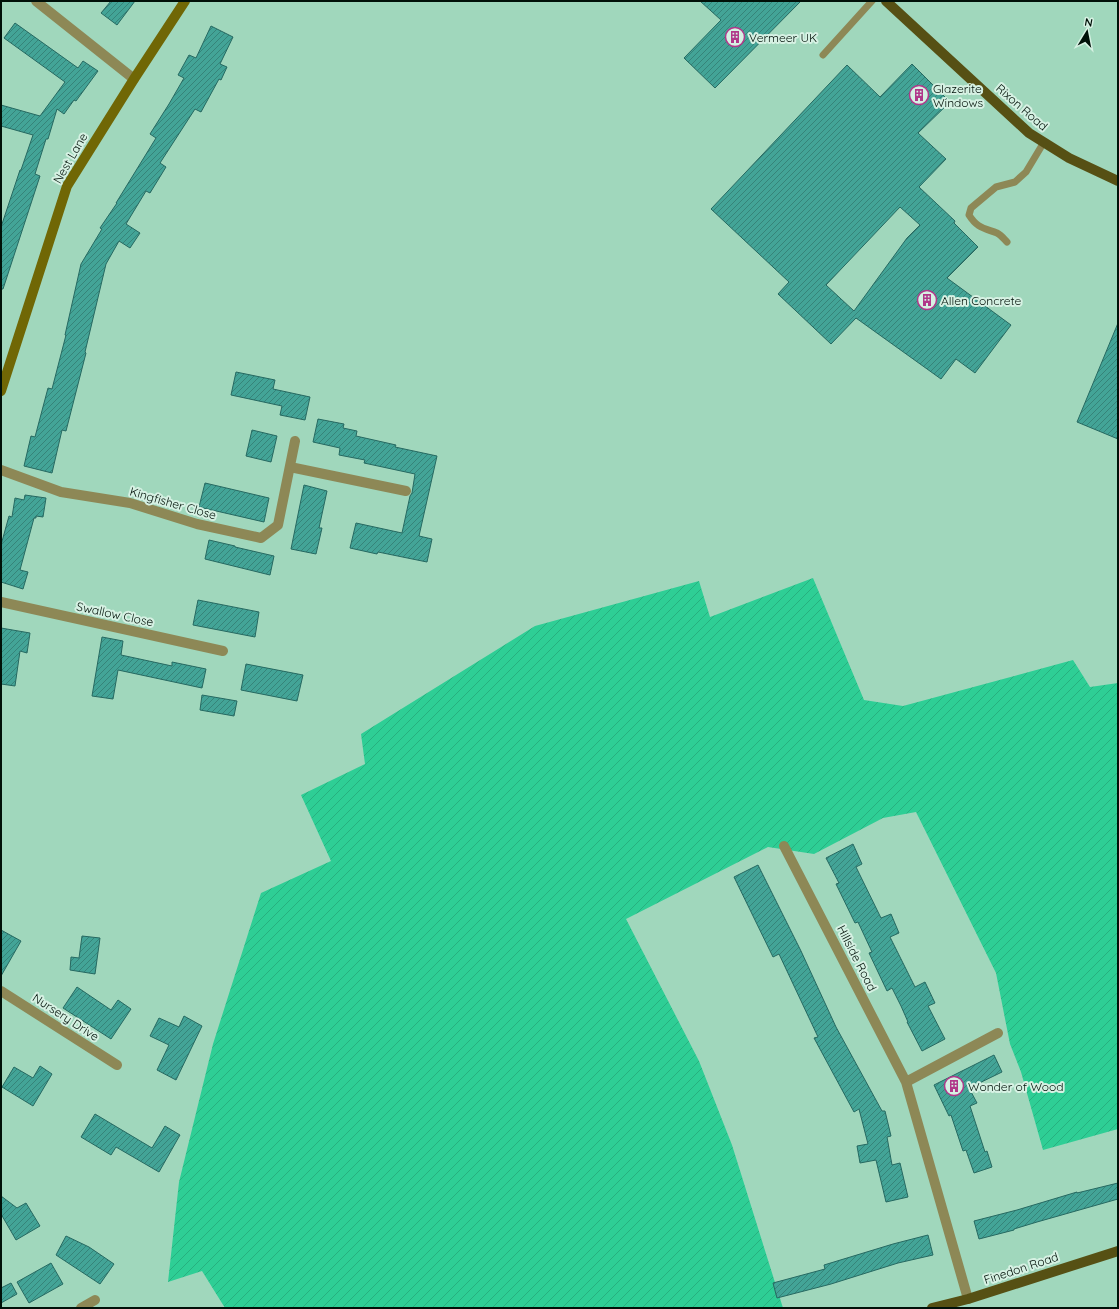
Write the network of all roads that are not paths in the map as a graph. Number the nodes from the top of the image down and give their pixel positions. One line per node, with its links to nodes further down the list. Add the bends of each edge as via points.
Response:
1 (36, 1): 6 (street)
2 (185, 1): 6 (street, Nest Lane)
3 (872, 1): 5 (lane)
4 (886, 1): 7 (main road, Rixon Road, via 1029,133)
5 (823, 55)
6 (134, 78): 10 (street, Nest Lane, via 67,186)
7 (1044, 142): 8 (main road, Rixon Road, via 1069,158); 9 (lane, via 1026,172 1015,182 996,187 971,208 969,215 972,220 983,229 999,234)
8 (1118, 181)
9 (1007, 242)
10 (1, 391)
11 (295, 441): 12 (street, Kingfisher Close)
12 (290, 467): 13 (street, Kingfisher Close, via 278,525 261,538 197,524 130,503 61,492); 14 (street)
13 (1, 470)
14 (406, 491)
15 (1, 602): 16 (street, Swallow Close)
16 (223, 651)
17 (784, 846): 21 (street, Hillside Road)
18 (1, 991): 20 (street, Nursery Drive)
19 (998, 1033): 21 (street)
20 (116, 1065)
21 (906, 1082): 23 (street, Hillside Road)
22 (1118, 1251): 23 (main road, Finedon Road)
23 (968, 1299): 26 (main road, Finedon Road)
24 (95, 1300): 25 (street)
25 (81, 1308)
26 (932, 1308)

